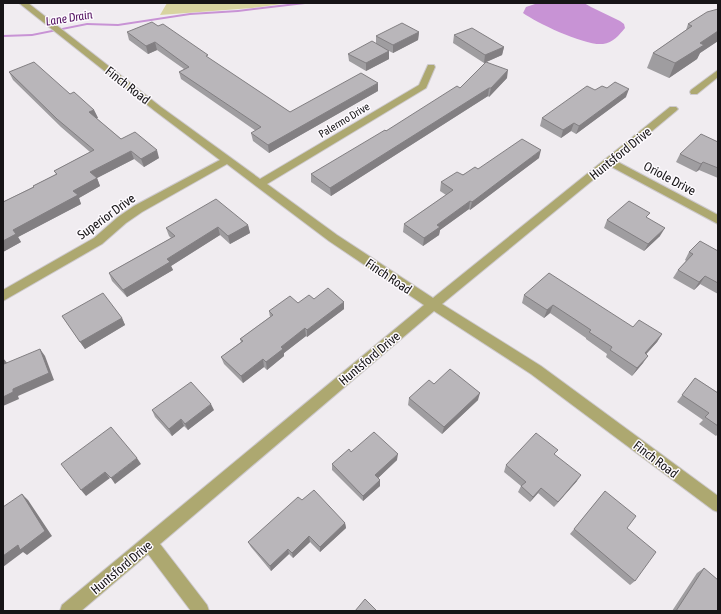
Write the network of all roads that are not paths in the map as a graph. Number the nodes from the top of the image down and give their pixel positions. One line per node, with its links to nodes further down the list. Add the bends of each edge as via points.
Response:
1 (23, 3): 6 (street, Finch Road)
2 (431, 67): 8 (street, Palermo Drive, via 423,86)
3 (718, 73): 4 (street)
4 (694, 92)
5 (673, 109): 7 (street, Huntsford Drive)
6 (227, 160): 8 (street, Finch Road); 10 (street, Superior Drive, via 138,209 92,244)
7 (609, 162): 9 (street, Oriole Drive); 11 (street, Huntsford Drive)
8 (260, 184): 11 (street, Finch Road, via 333,238)
9 (718, 220)
10 (3, 296)
11 (433, 305): 12 (street, Finch Road, via 502,346); 13 (street, Huntsford Drive)
12 (718, 505)
13 (150, 544): 14 (street, Huntsford Drive); 15 (street)
14 (68, 611)
15 (201, 611)

